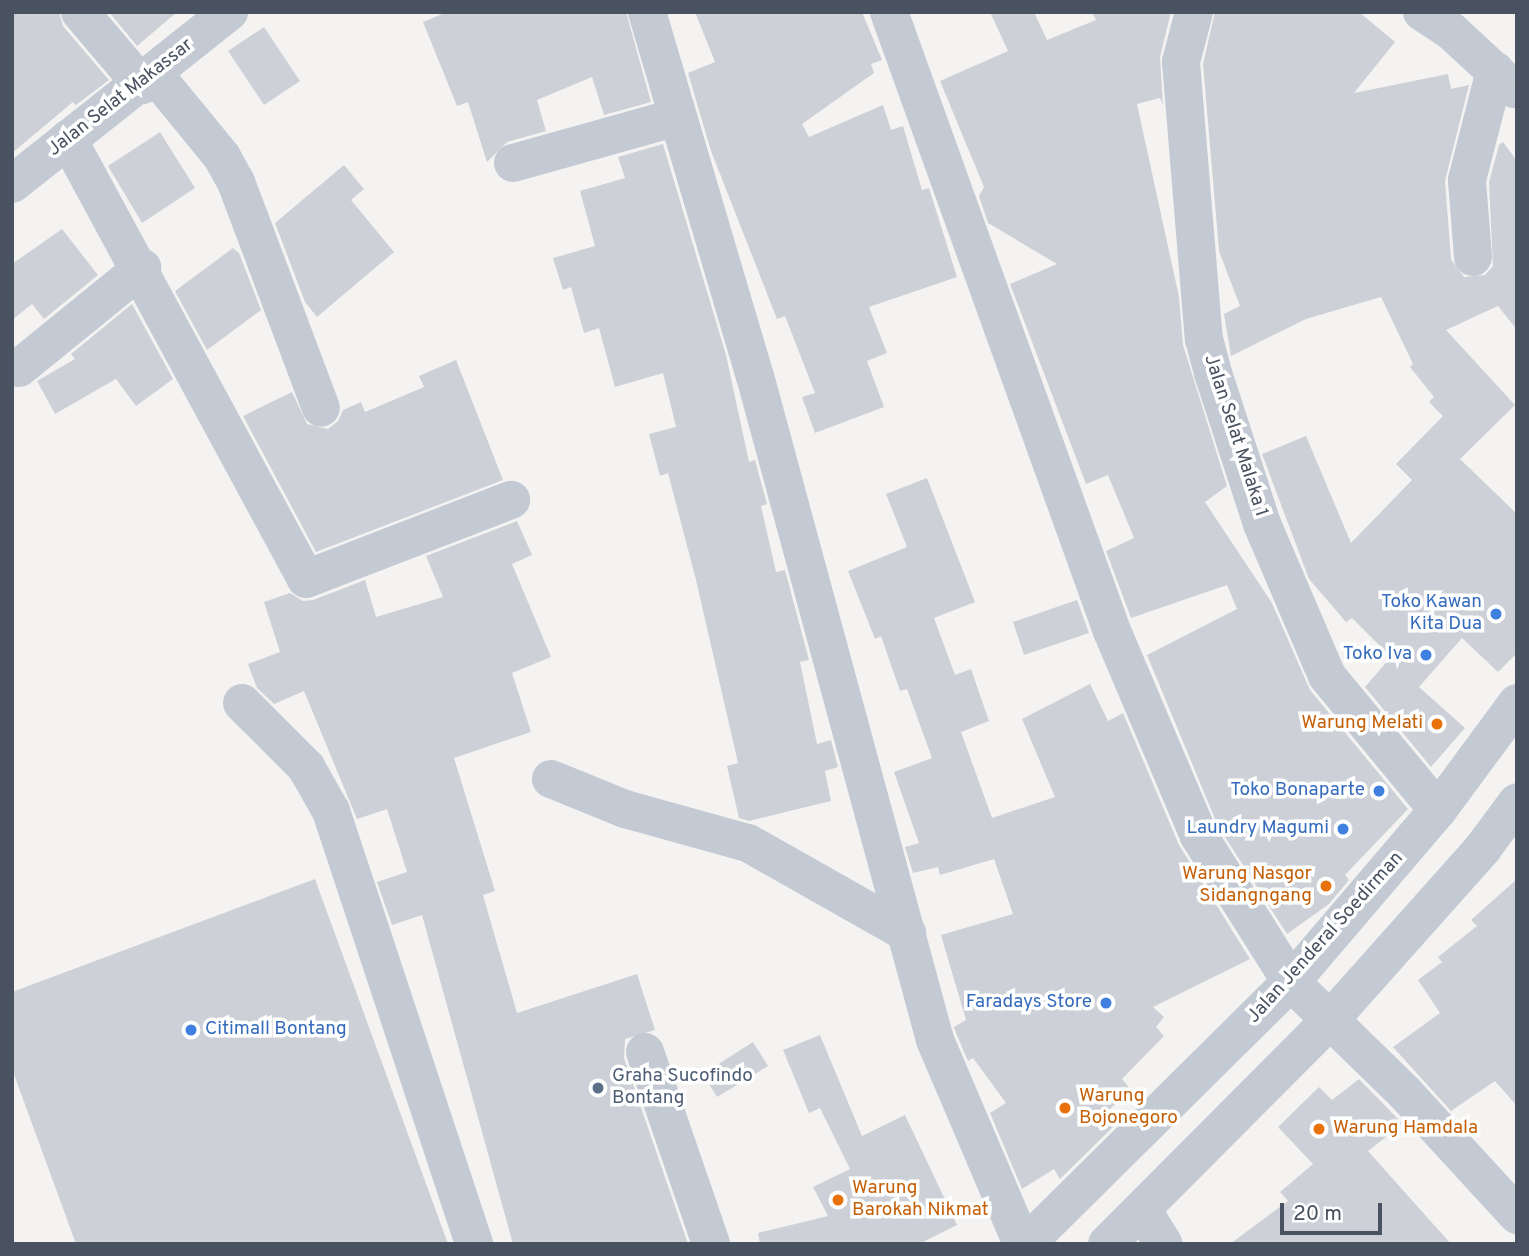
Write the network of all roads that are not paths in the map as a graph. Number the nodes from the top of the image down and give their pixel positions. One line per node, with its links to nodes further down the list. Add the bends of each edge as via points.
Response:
1 (80, 12): 7 (street)
2 (229, 12): 7 (street, Jalan Selat Makassar)
3 (647, 12): 9 (street)
4 (889, 12): 24 (street, via 1146,720 1199,836)
5 (1194, 12): 22 (street, Jalan Selat Malaka 1, via 1181,61 1204,339 1213,373 1262,524 1327,676)
6 (1422, 12): 8 (street, via 1451,31)
7 (148, 80): 10 (street, Jalan Selat Makassar); 16 (street, via 222,157 236,182)
8 (1506, 81): 13 (street, via 1467,180)
9 (678, 117): 11 (street); 23 (street, via 755,376)
10 (68, 139): 12 (street, Jalan Selat Makassar); 14 (street)
11 (513, 163)
12 (12, 184)
13 (1473, 257)
14 (142, 268): 15 (street); 17 (street, via 306,579)
15 (19, 368)
16 (321, 408)
17 (510, 500)
18 (242, 703): 29 (street, via 306,767 331,811)
19 (1517, 703): 22 (street, Jalan Jenderal Soedirman)
20 (551, 779): 23 (street, via 625,808 748,843)
21 (1517, 802): 25 (street, via 1483,848)
22 (1438, 810): 24 (street, Jalan Jenderal Soedirman)
23 (907, 933): 31 (street, via 945,1071)
24 (1291, 982): 25 (street); 31 (street, Jalan Jenderal Soedirman)
25 (1329, 1021): 27 (street); 28 (street, via 1405,1093)
26 (645, 1052): 30 (street)
27 (1143, 1211): 32 (street); 33 (street)
28 (1517, 1215)
29 (474, 1244)
30 (711, 1244)
31 (1024, 1244)
32 (1107, 1244)
33 (1164, 1244)

